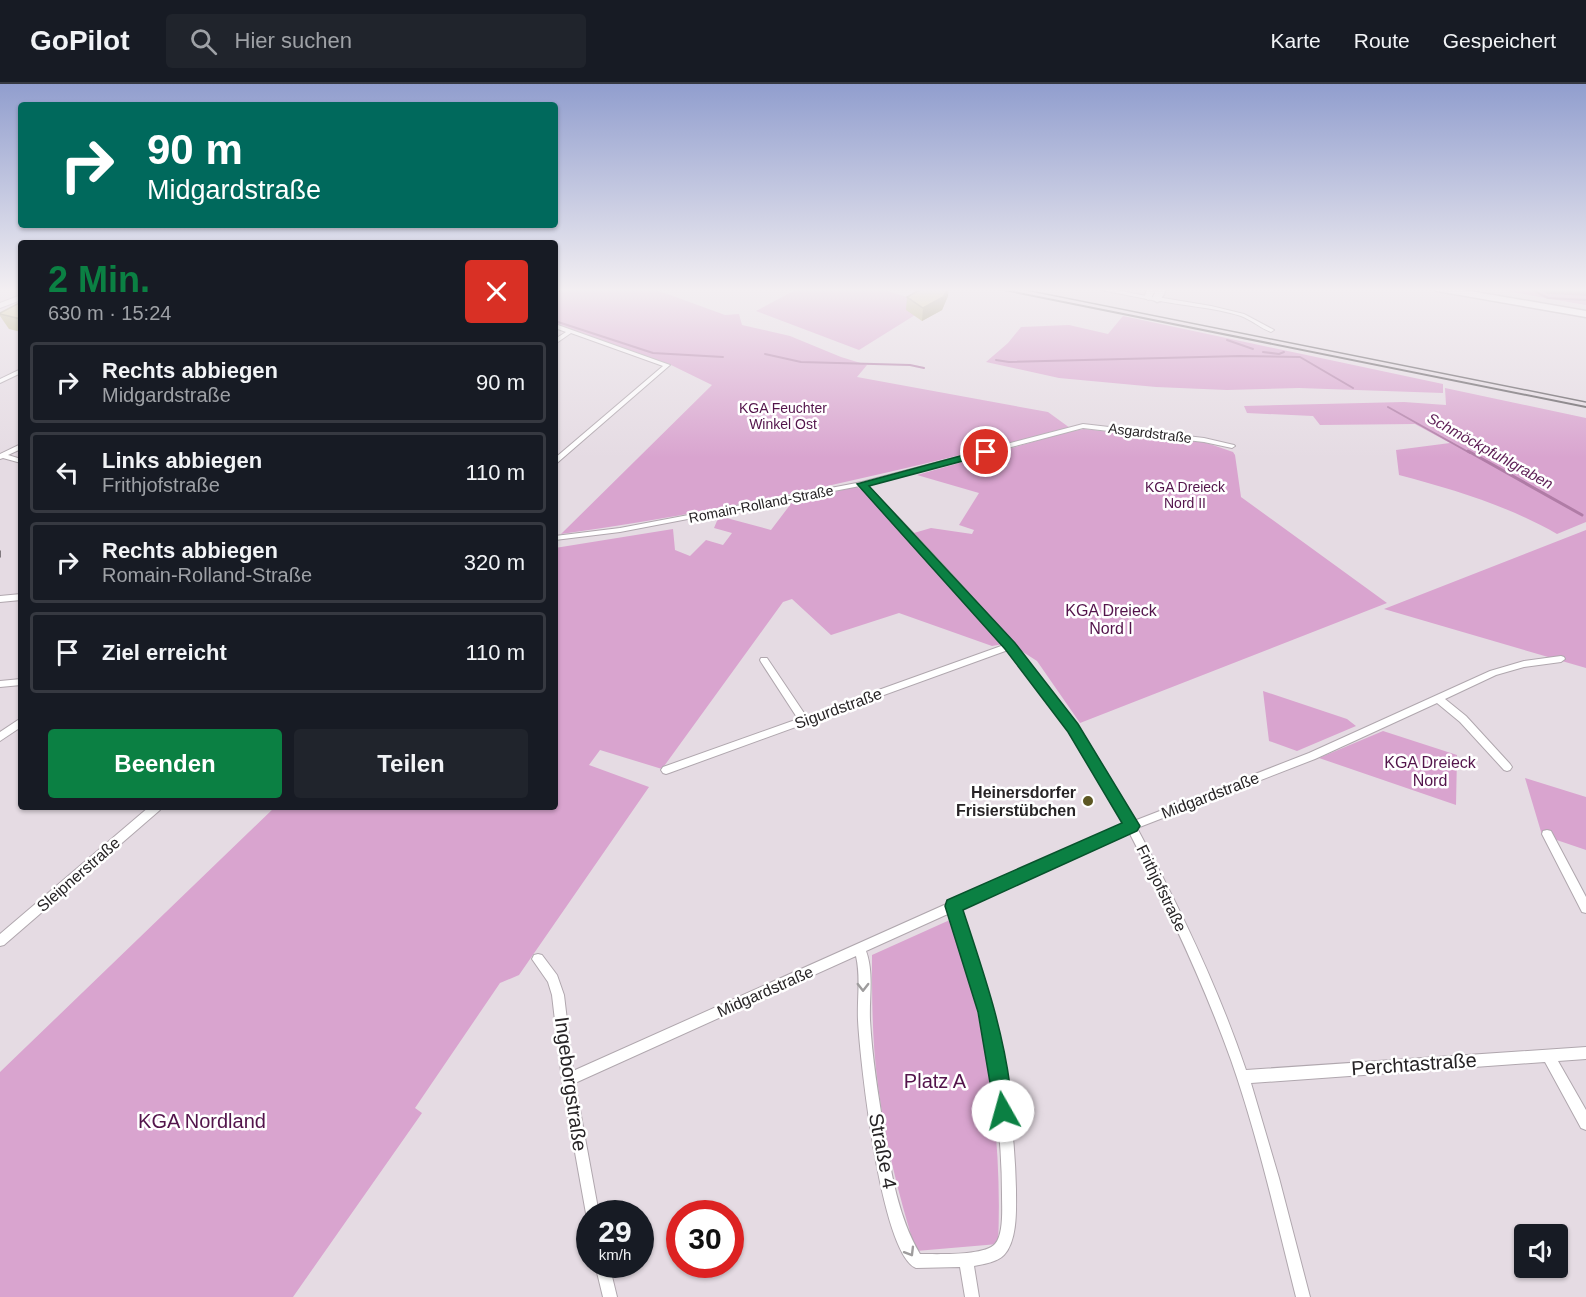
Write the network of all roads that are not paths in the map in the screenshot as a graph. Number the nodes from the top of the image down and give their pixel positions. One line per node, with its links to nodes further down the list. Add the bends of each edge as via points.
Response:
1 (609, 345): 8 (street, via 667,365)
2 (18, 372): 3 (street)
3 (0, 381)
4 (1069, 430): 5 (street, Asgardstraße, via 1083,426 1124,430); 10 (street, Romain-Rolland-Straße)
5 (1232, 446)
6 (18, 448): 7 (street)
7 (2, 457): 9 (street)
8 (558, 459)
9 (18, 460)
10 (862, 484): 11 (street, Romain-Rolland-Straße, via 620,530); 14 (street, Frithjofstraße)
11 (558, 538)
12 (18, 597): 13 (street)
13 (0, 599)
14 (1010, 646): 20 (street, Sigurdstraße); 26 (street, Frithjofstraße, via 1073,728)
15 (1561, 659): 19 (street, Midgardstraße, via 1493,673)
16 (764, 660): 20 (street)
17 (18, 682): 18 (street)
18 (0, 684)
19 (1437, 698): 23 (street, via 1463,719); 26 (street, Midgardstraße, via 1312,756)
20 (804, 720): 24 (street, Sigurdstraße)
21 (18, 724): 22 (street)
22 (0, 737)
23 (1507, 767)
24 (666, 770)
25 (153, 810): 30 (street, Sleipnerstraße)
26 (1132, 826): 28 (street, Midgardstraße); 35 (street, Frithjofstraße, via 1209,988)
27 (1547, 834): 29 (street)
28 (953, 906): 31 (street, Midgardstraße); 39 (street, via 987,1012 1008,1150 1009,1219 1000,1249 989,1257)
29 (1586, 908)
30 (0, 941)
31 (859, 948): 36 (street, Midgardstraße); 39 (street, Straße 4, one-way to 39, via 864,958 863,1019 869,1078 904,1243 916,1261)
32 (538, 959): 36 (street, Ingeborgstraße, via 553,979 558,995)
33 (1586, 1053): 34 (street, Perchtastraße)
34 (1548, 1055): 35 (street, Perchtastraße); 37 (street)
35 (1242, 1077): 43 (street, Frithjofstraße)
36 (568, 1080): 38 (street, Ingeborgstraße)
37 (1586, 1123)
38 (589, 1200)
39 (966, 1259): 42 (street)
40 (605, 1278): 41 (street)
41 (610, 1297)
42 (972, 1297)
43 (1303, 1297)

